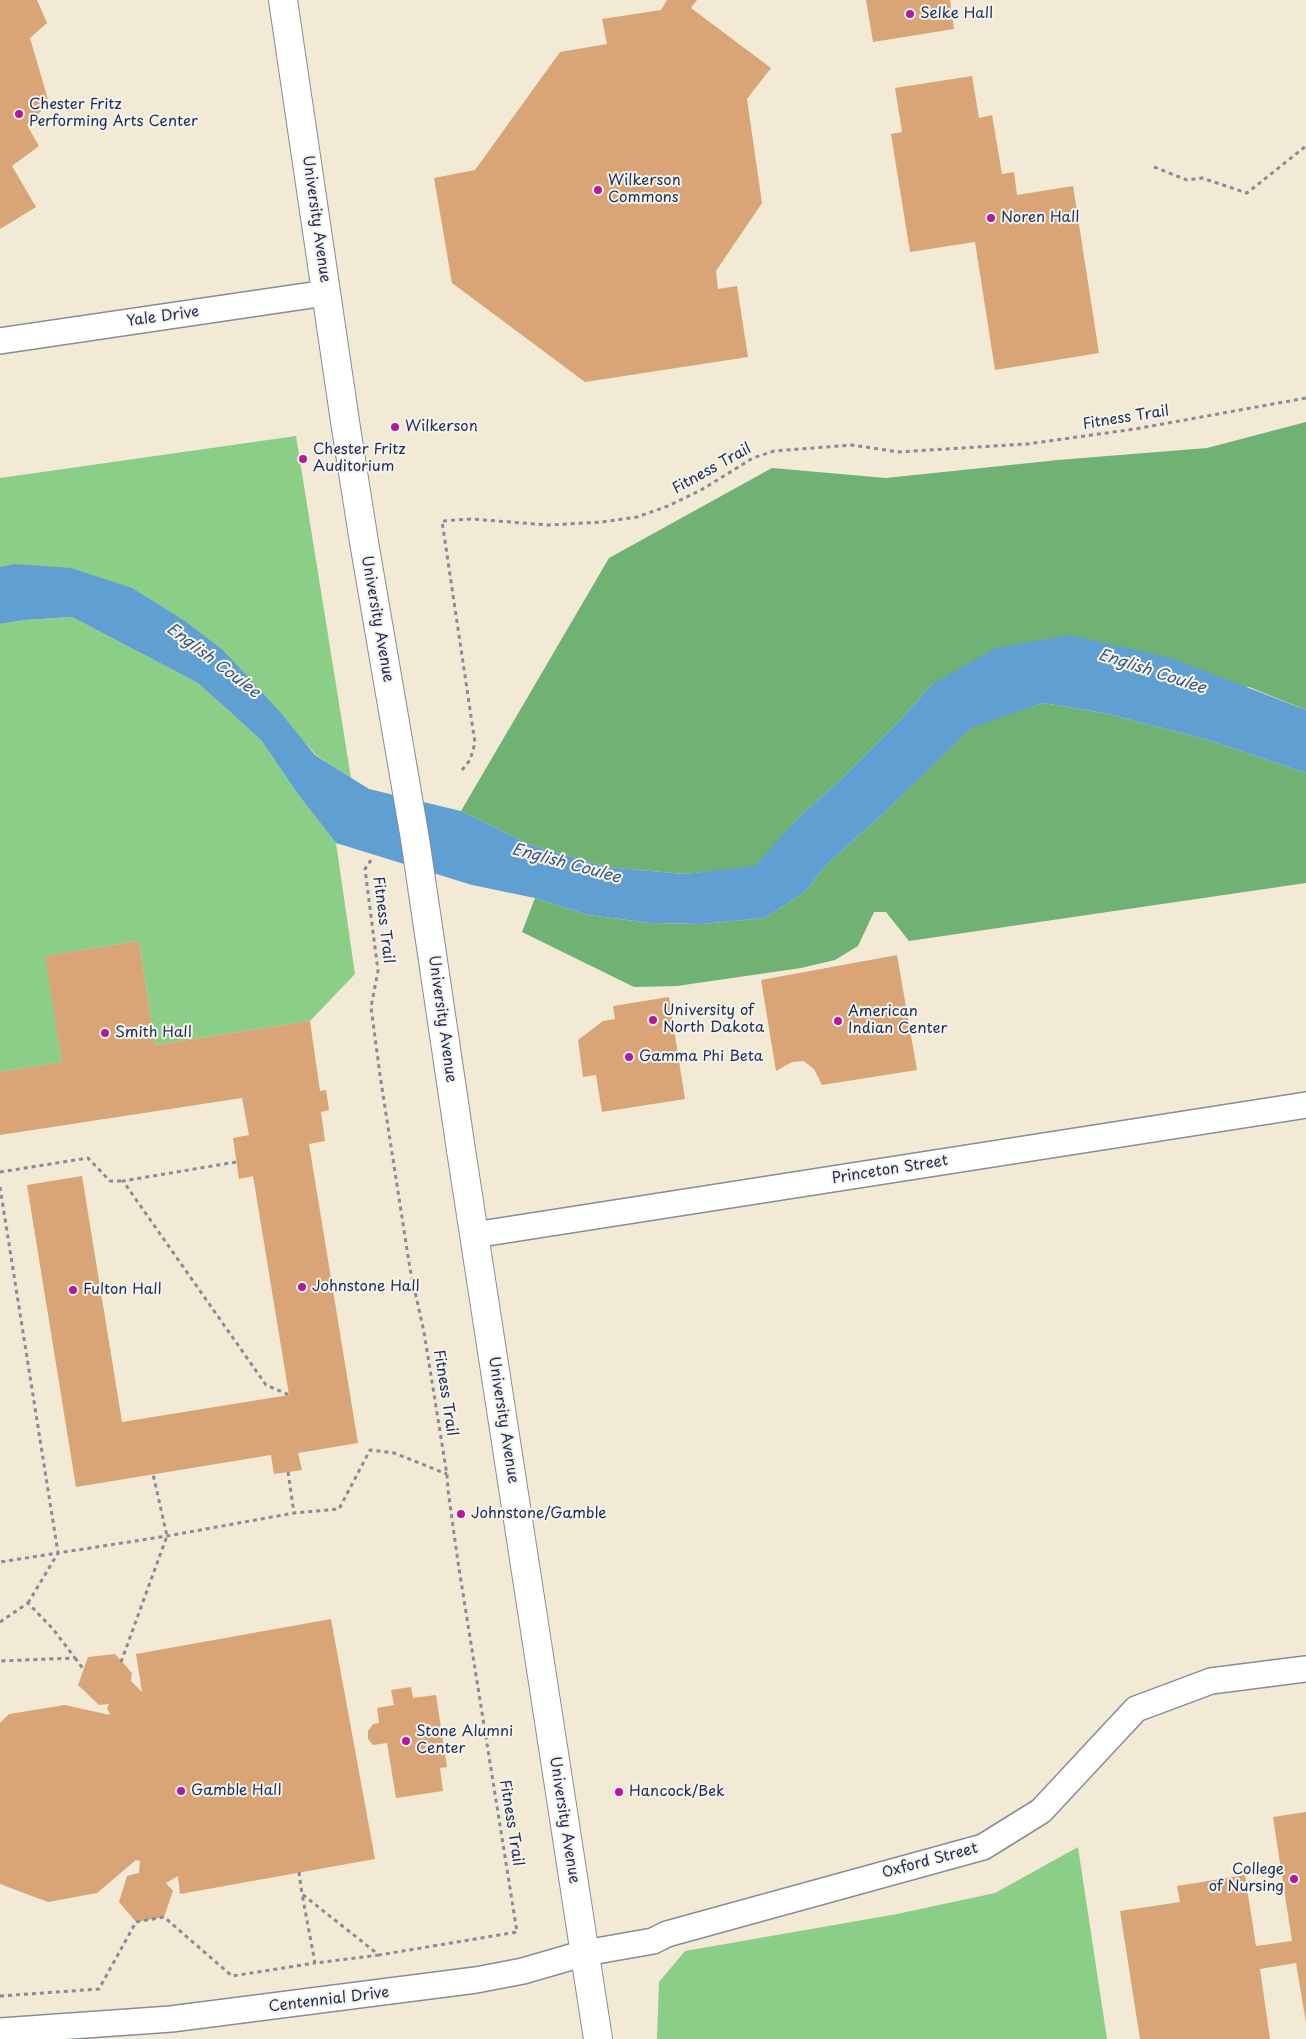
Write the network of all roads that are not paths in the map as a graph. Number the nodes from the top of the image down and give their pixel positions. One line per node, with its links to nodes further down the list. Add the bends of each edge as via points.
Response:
1 (283, 0): 2 (street, University Avenue)
2 (326, 293): 3 (street, Yale Drive); 5 (street, University Avenue, bridge, via 364,542 415,839)
3 (0, 341)
4 (1306, 1105): 5 (street, Princeton Street)
5 (474, 1235): 8 (street, University Avenue)
6 (1306, 1668): 7 (street, Oxford Street, via 1211,1681 1136,1709 1041,1811 983,1847 668,1934)
7 (654, 1941): 8 (street, Centennial Drive)
8 (585, 1953): 9 (street, Centennial Drive, via 523,1972 358,1997 171,2020); 10 (street, University Avenue)
9 (0, 2031)
10 (598, 2039)

